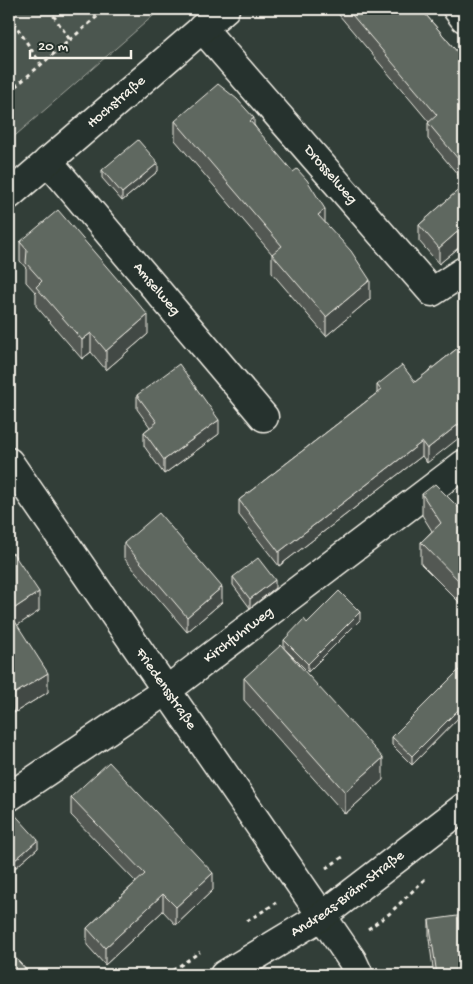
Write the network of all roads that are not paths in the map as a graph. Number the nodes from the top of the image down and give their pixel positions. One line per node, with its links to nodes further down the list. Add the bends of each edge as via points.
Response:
1 (225, 9): 4 (street, Hochstraße)
2 (457, 9): 3 (street)
3 (464, 18)
4 (202, 28): 5 (street, Hochstraße); 7 (street, Drosselweg, via 432,292)
5 (48, 162): 6 (street, Hochstraße); 8 (street, Amselweg)
6 (9, 196)
7 (464, 271)
8 (264, 417)
9 (9, 462): 11 (street, Friedensstraße)
10 (464, 464): 11 (street, Kirchfuhrweg)
11 (167, 690): 12 (street, Kirchfuhrweg); 14 (street, Friedensstraße)
12 (9, 797)
13 (464, 807): 14 (street, Andreas-Bräm-Straße)
14 (322, 916): 15 (street, Andreas-Bräm-Straße); 16 (street, Friedensstraße)
15 (224, 975)
16 (359, 975)

